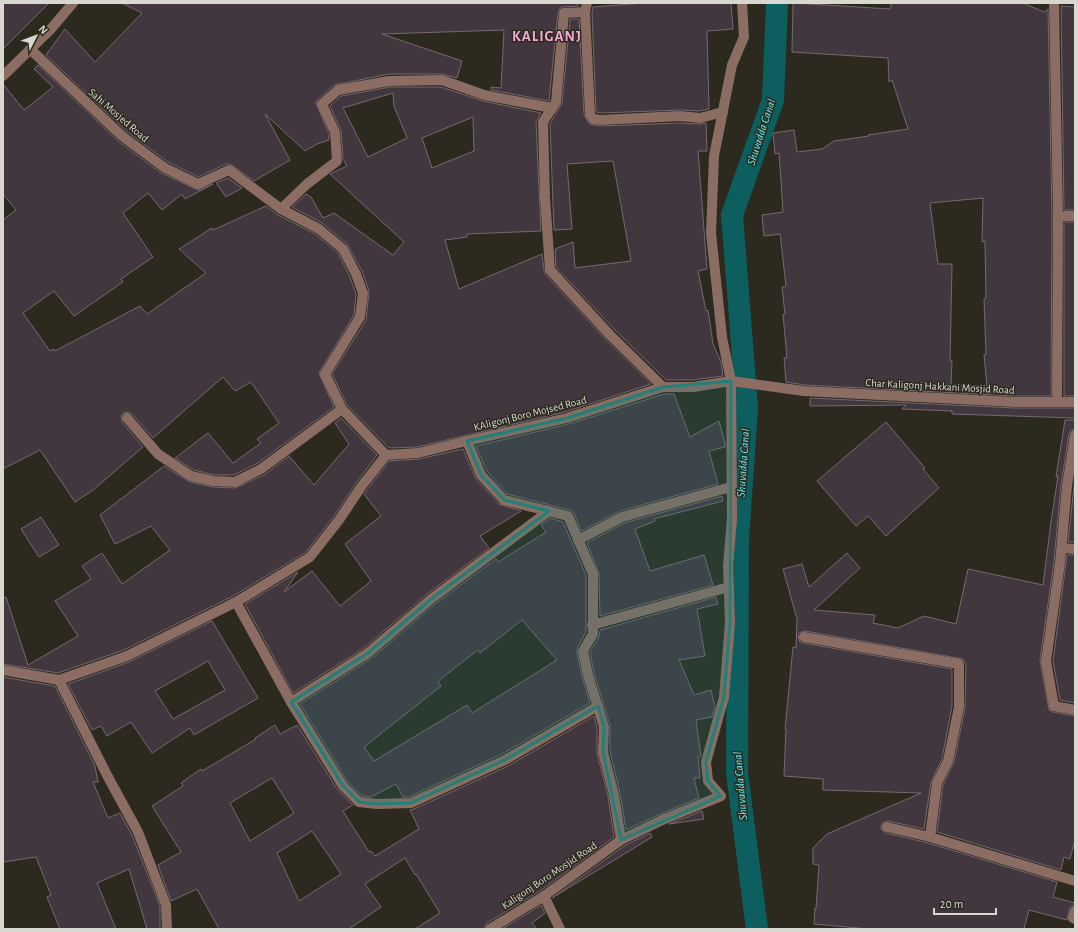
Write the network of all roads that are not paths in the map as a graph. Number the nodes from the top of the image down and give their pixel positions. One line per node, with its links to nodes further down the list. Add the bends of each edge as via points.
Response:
1 (73, 3): 5 (street)
2 (742, 3): 8 (street, via 744,37 732,65)
3 (1054, 3): 10 (street)
4 (586, 8): 7 (street, via 564,13 556,102); 8 (street, via 590,114 593,119 680,116 700,118)
5 (30, 49): 6 (street); 9 (street, Sahi Mosjed Road, via 122,136 166,168 198,184 229,170)
6 (3, 76)
7 (552, 108): 9 (street, via 484,95 442,80 389,81 338,90 322,104 335,132 337,161 307,184); 13 (street, via 543,122 550,270)
8 (722, 112): 12 (street, via 714,156 711,233 722,337)
9 (281, 209): 16 (street, via 319,229 343,249 363,293 360,317 325,374)
10 (1058, 216): 11 (street); 14 (street)
11 (1075, 216)
12 (731, 381): 13 (street, KAligonj Boro Mojsed Road); 14 (street, Char Kaligonj Hakkani Mosjid Road, via 804,392); 21 (street)
13 (663, 387): 19 (street, KAligonj Boro Mojsed Road, via 567,418)
14 (1057, 402): 15 (street, Char Kaligonj Hakkani Mosjid Road)
15 (1075, 402)
16 (342, 409): 17 (street, via 261,469 235,482 191,476 158,454); 20 (street)
17 (128, 418)
18 (1075, 435): 24 (street, via 1067,486)
19 (467, 441): 20 (street, via 418,453); 22 (street, KAligonj Boro Mojsed Road, via 481,475 504,500)
20 (386, 455): 27 (street, via 310,557)
21 (731, 487): 23 (street, via 622,517); 26 (street)
22 (549, 511): 23 (street, KAligonj Boro Mojsed Road, via 568,516); 32 (street, via 431,599 368,653)
23 (578, 540): 28 (street, via 593,574)
24 (1062, 548): 25 (street); 34 (street, via 1046,661 1054,706)
25 (1075, 549)
26 (729, 587): 28 (street); 37 (street, Kaligonj Boro Mosjid Road, via 730,623 724,697 706,762 708,781 721,796)
27 (236, 602): 31 (street, via 127,656); 32 (street)
28 (592, 625): 33 (street, via 593,634 583,651)
29 (804, 637): 36 (street, via 959,664 959,707 948,762 937,783)
30 (3, 670): 31 (street)
31 (59, 680): 42 (street, via 138,832 166,905)
32 (291, 702): 33 (street, via 343,786 359,802 377,804 411,803 505,760)
33 (598, 706): 37 (street, via 604,727 603,752 614,795)
34 (1075, 710)
35 (887, 827): 36 (street)
36 (930, 837): 38 (street)
37 (621, 840): 39 (street, Kaligonj Boro Mosjid Road)
38 (1075, 881)
39 (544, 896): 43 (street, Kaligonj Boro Mosjid Road); 44 (street)
40 (1075, 911): 41 (street)
41 (1075, 919)
42 (167, 929)
43 (490, 929)
44 (560, 929)

